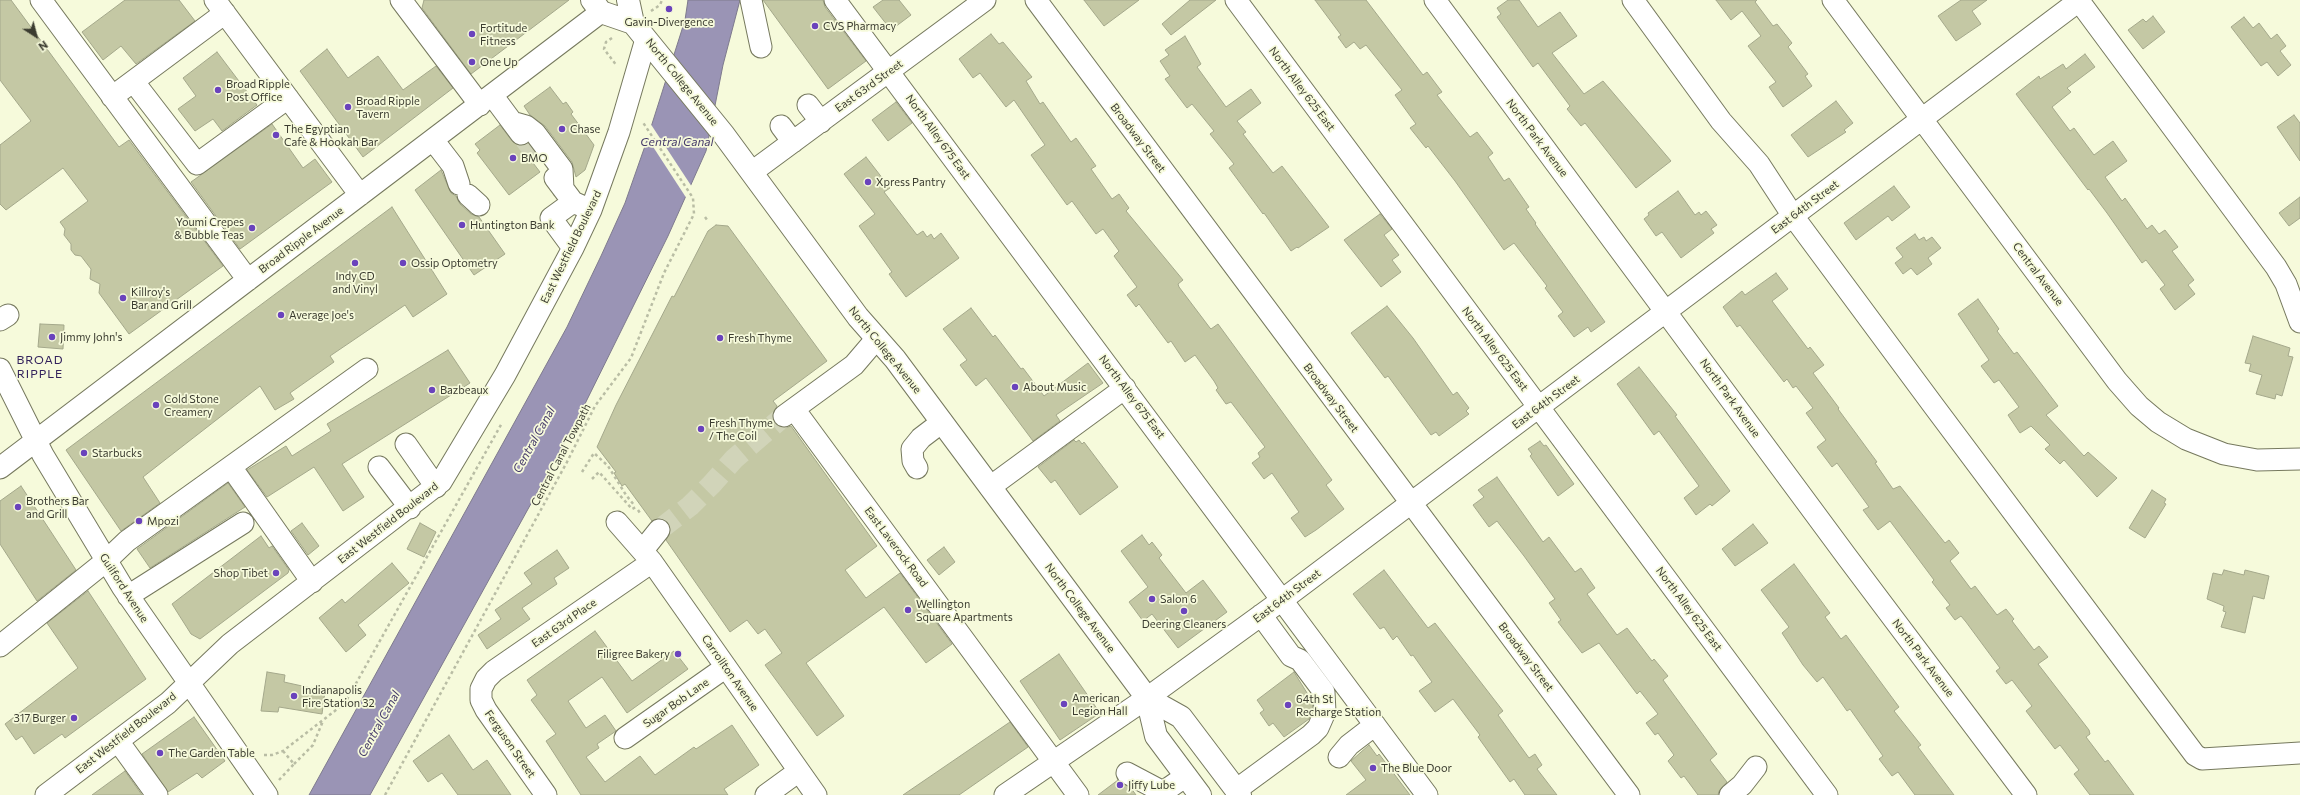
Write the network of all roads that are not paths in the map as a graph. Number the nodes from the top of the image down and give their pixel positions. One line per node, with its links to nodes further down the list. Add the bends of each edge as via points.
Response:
1 (41, 0): 19 (street)
2 (401, 0): 21 (street)
3 (628, 0): 15 (main road, North College Avenue)
4 (751, 0): 16 (street)
5 (835, 0): 17 (street, North Alley 675 East)
6 (985, 0): 17 (street, East 63rd Street)
7 (1036, 0): 56 (street, Broadway Street)
8 (1236, 0): 45 (street, North Alley 625 East)
9 (1435, 0): 38 (street, North Park Avenue)
10 (1633, 0): 35 (street, via 1721,120 1759,164)
11 (1833, 0): 23 (street, Central Avenue)
12 (2079, 1): 23 (street, East 64th Street); 39 (street, via 2276,267 2286,284)
13 (604, 4): 15 (main road); 21 (street, Broad Ripple Avenue)
14 (220, 6): 19 (street); 20 (street)
15 (645, 38): 31 (main road, North College Avenue); 34 (street, East Westfield Boulevard, via 619,132)
16 (761, 47)
17 (890, 71): 25 (street, East 63rd Street); 43 (street, North Alley 675 East)
18 (140, 90): 20 (street, via 197,164)
19 (112, 97): 37 (street)
20 (288, 98): 32 (street)
21 (486, 100): 24 (street); 28 (street, Broad Ripple Avenue)
22 (808, 105): 25 (street)
23 (1922, 120): 35 (street, East 64th Street); 49 (street, Central Avenue, via 2117,381 2146,412 2186,439 2224,454 2257,460)
24 (512, 122): 27 (street); 34 (street, via 526,126 535,133 562,169)
25 (821, 122): 29 (street, East 63rd Street)
26 (780, 126): 29 (street)
27 (525, 139)
28 (433, 140): 32 (street, Broad Ripple Avenue); 33 (street, via 453,166)
29 (793, 142): 31 (street, East 63rd Street)
30 (541, 160): 34 (street)
31 (752, 172): 40 (main road, North College Avenue, via 858,317)
32 (360, 195): 37 (street, Broad Ripple Avenue)
33 (469, 195)
34 (576, 200): 36 (street, East Westfield Boulevard); 36 (street, via 551,218)
35 (1793, 216): 38 (street, East 64th Street); 75 (street, via 2195,755 2202,760)
36 (573, 248): 54 (street, East Westfield Boulevard, via 545,287 464,445)
37 (248, 280): 47 (street, Broad Ripple Avenue)
38 (1666, 312): 45 (street, East 64th Street); 96 (street, North Park Avenue)
39 (2300, 322)
40 (877, 338): 46 (main road, North College Avenue); 77 (street, East Laverock Road, via 854,365 789,413 911,566)
41 (0, 369): 44 (street, Guilford Avenue)
42 (367, 369): 50 (street)
43 (1125, 388): 55 (street); 65 (street, North Alley 675 East)
44 (7, 400): 47 (street, Guilford Avenue)
45 (1538, 407): 56 (street, East 64th Street); 95 (street, North Alley 625 East)
46 (942, 422): 53 (street, via 921,438 912,449 913,461); 55 (main road, North College Avenue)
47 (37, 441): 52 (street, Broad Ripple Avenue); 62 (street, Guilford Avenue)
48 (406, 444): 54 (street)
49 (2300, 459)
50 (231, 467): 62 (street, via 127,541); 63 (street)
51 (379, 467): 57 (street)
52 (0, 468)
53 (918, 468)
54 (436, 487): 57 (street, East Westfield Boulevard)
55 (990, 487): 71 (main road, North College Avenue)
56 (1410, 504): 65 (street, East 64th Street); 93 (street, Broadway Street)
57 (410, 508): 63 (street, East Westfield Boulevard)
58 (617, 522): 61 (street, Carrollton Avenue)
59 (243, 523): 64 (street)
60 (659, 530): 61 (street, via 654,534)
61 (648, 556): 68 (street, Carrollton Avenue); 70 (street, East 63rd Place, via 494,672)
62 (106, 561): 64 (street, Guilford Avenue); 67 (street)
63 (312, 582): 69 (street, East Westfield Boulevard, via 230,644)
64 (128, 596): 69 (street, Guilford Avenue)
65 (1282, 600): 66 (street, East 64th Street); 72 (street, North Alley 675 East)
66 (1261, 615): 71 (street, East 64th Street); 84 (street, via 1291,656 1300,660 1324,692 1325,712 1318,728 1311,735 1262,771)
67 (0, 646)
68 (726, 667): 73 (street, Sugar Bob Lane); 79 (street, Carrollton Avenue)
69 (189, 682): 74 (street, East Westfield Boulevard, via 168,703); 82 (street, Guilford Avenue)
70 (481, 689): 83 (street, Ferguson Street, via 486,710)
71 (1148, 698): 77 (street, East 64th Street, via 1085,750); 81 (main road, North College Avenue, via 1156,736); 84 (main road, North College Avenue, via 1181,717)
72 (1375, 725): 76 (street); 92 (street, North Alley 675 East)
73 (625, 738)
74 (118, 741): 85 (street, East Westfield Boulevard); 86 (street)
75 (2300, 753)
76 (1339, 756)
77 (1054, 762): 89 (street, East 64th Street); 90 (street, East Laverock Road)
78 (1756, 767): 94 (street)
79 (799, 771): 87 (street); 88 (street, Carrollton Avenue)
80 (1127, 773): 81 (street, via 1163,792)
81 (1186, 776): 91 (main road, North College Avenue)
82 (270, 789)
83 (540, 793)
84 (1238, 793)
85 (46, 795)
86 (157, 795)
87 (766, 795)
88 (816, 795)
89 (1006, 795)
90 (1078, 795)
91 (1200, 795)
92 (1427, 795)
93 (1629, 795)
94 (1730, 795)
95 (1827, 795)
96 (2026, 795)

